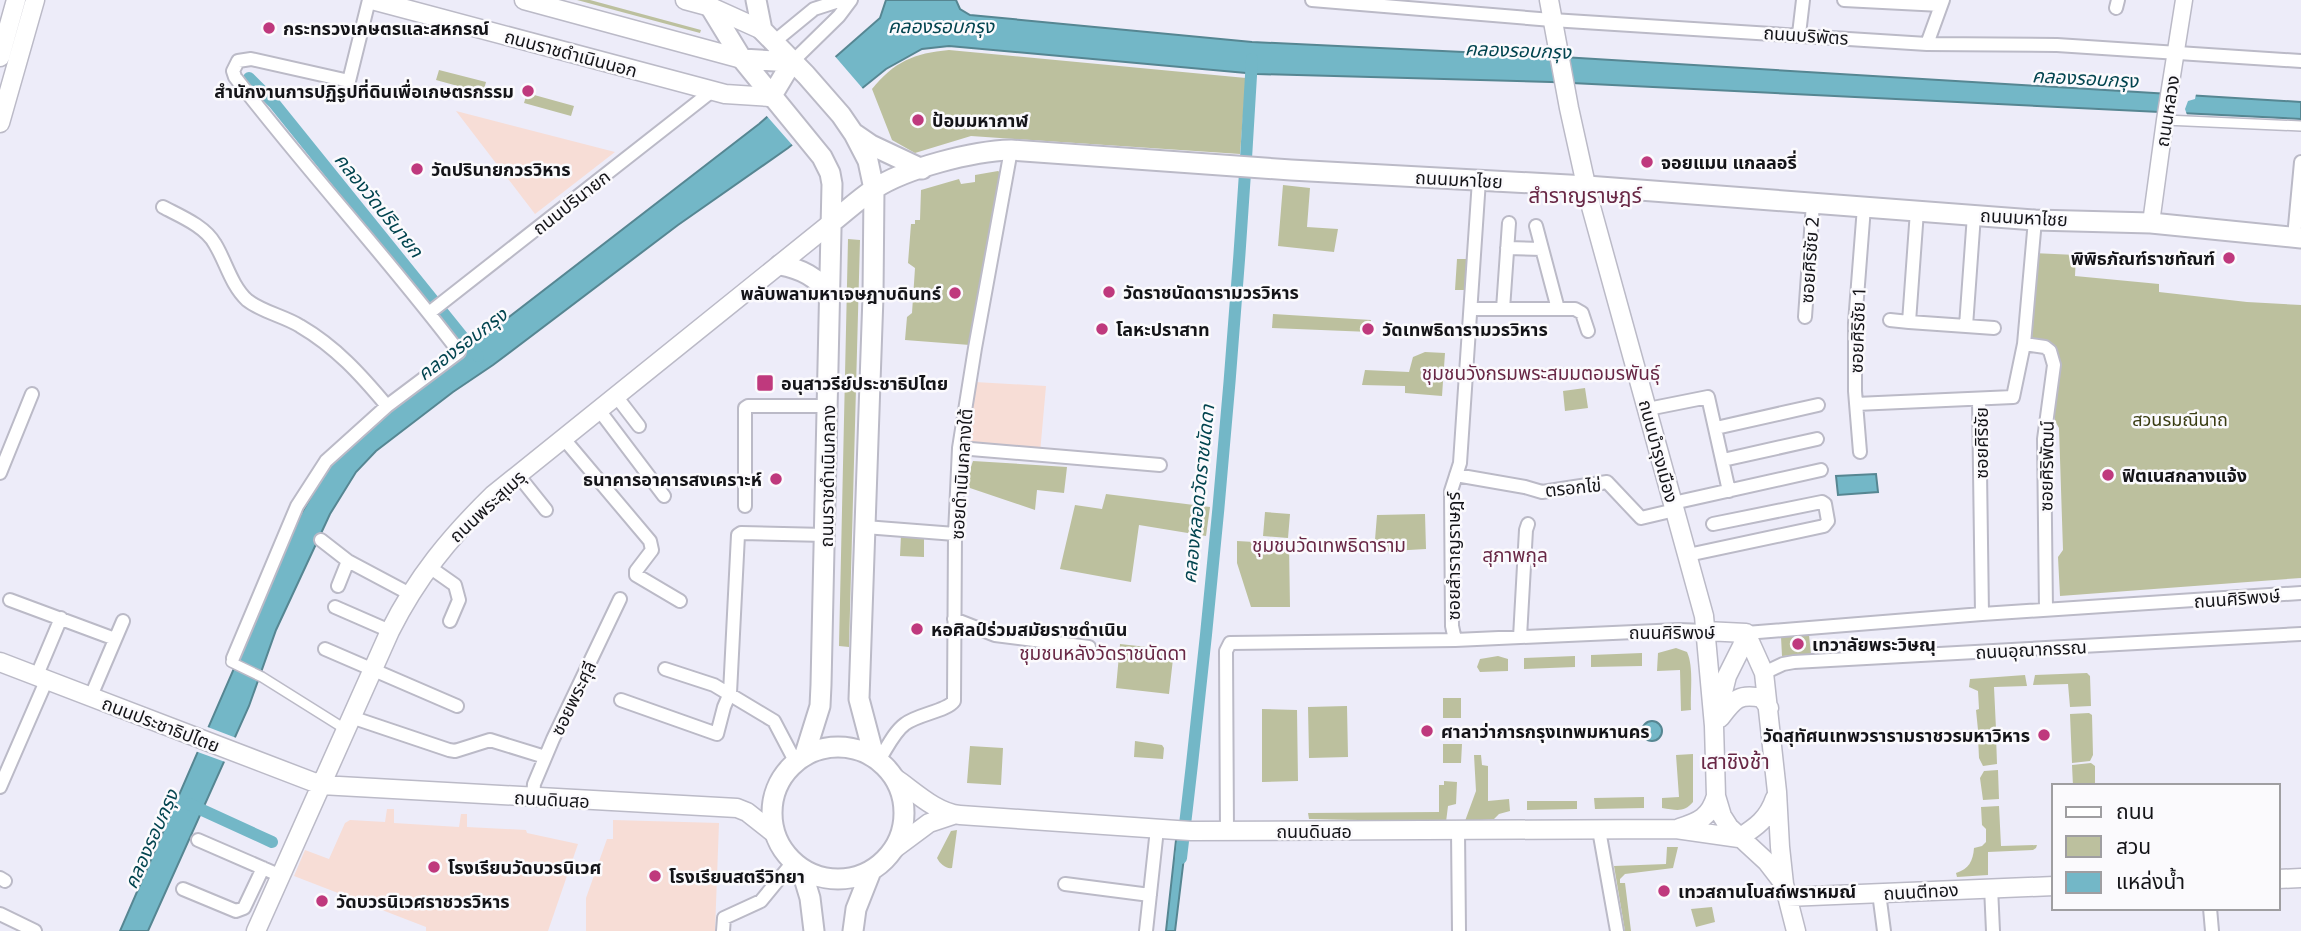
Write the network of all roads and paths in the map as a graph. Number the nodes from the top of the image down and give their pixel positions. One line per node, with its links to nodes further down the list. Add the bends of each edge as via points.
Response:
1 (16, 0): 22 (main road)
2 (35, 0): 30 (main road)
3 (371, 0): 16 (main road, ถนนราชดำเนินนอก); 54 (street, via 349,80 251,59 238,61 233,71 300,159)
4 (524, 0): 24 (main road)
5 (684, 0): 17 (main road)
6 (756, 0): 20 (main road)
7 (842, 0): 20 (street, via 814,9)
8 (851, 0): 26 (street)
9 (1312, 0): 18 (street, ถนนบริพัตร)
10 (1549, 0): 18 (main road, ถนนบำรุงเมือง)
11 (1803, 0): 19 (street)
12 (1844, 0): 14 (street)
13 (2184, 0): 23 (street, ถนนหลวง)
14 (1912, 2): 15 (street)
15 (1942, 3): 21 (street)
16 (402, 4): 27 (main road, ถนนราชดำเนินนอก)
17 (708, 4): 20 (main road); 24 (main road, ถนนราชดำเนินกลาง)
18 (1552, 20): 19 (street, ถนนบริพัตร); 37 (main road, ถนนบำรุงเมือง)
19 (1799, 34): 21 (street, ถนนบริพัตร)
20 (768, 36): 26 (main road)
21 (1927, 44): 23 (street, ถนนบริพัตร, via 2057,45)
22 (1, 50)
23 (2175, 54): 25 (street, ถนนบริพัตร); 29 (street, ถนนหลวง)
24 (742, 59): 26 (main road); 28 (main road, ถนนราชดำเนินกลาง)
25 (2301, 61)
26 (799, 69): 28 (main road); 32 (main road)
27 (712, 91): 28 (main road, ถนนราชดำเนินนอก); 54 (street, ถนนปรินายก)
28 (773, 99): 45 (main road, ถนนราชดำเนินกลาง, via 809,140 830,173)
29 (2165, 120): 31 (street); 47 (street, ถนนหลวง)
30 (0, 123)
31 (2301, 126)
32 (854, 134): 35 (main road); 38 (main road, via 868,161)
33 (1010, 150): 35 (main road, ถนนมหาไชย, via 990,150); 36 (main road, ถนนมหาไชย); 78 (street, ซอยดำเนินกลางใต้)
34 (2301, 162): 49 (street)
35 (922, 169): 38 (main road, ถนนมหาไชย)
36 (1479, 180): 37 (main road, ถนนมหาไชย); 55 (street, ซอยสำราญราษฎร์)
37 (1587, 186): 39 (main road, ถนนมหาไชย); 73 (main road, ถนนบำรุงเมือง)
38 (874, 189): 45 (main road, ถนนมหาไชย); 93 (main road)
39 (1813, 203): 41 (main road, ถนนมหาไชย); 58 (street, ซอยศิริชัย 2)
40 (163, 206): 70 (street, via 214,242 241,294 340,353)
41 (1864, 207): 42 (main road, ถนนมหาไชย); 68 (street, ซอยศิริชัย 1, via 1855,323)
42 (1917, 211): 43 (main road, ถนนมหาไชย); 60 (street)
43 (1974, 215): 44 (main road, ถนนมหาไชย); 61 (street)
44 (2035, 220): 47 (main road, ถนนมหาไชย); 64 (street, ซอยศิริชัย)
45 (831, 223): 52 (main road, ถนนพระสุเมรุ); 53 (main road, ถนนราชดำเนินกลาง)
46 (1509, 223): 50 (street)
47 (2151, 223): 49 (main road, ถนนมหาไชย)
48 (1536, 226): 51 (street)
49 (2297, 237)
50 (1507, 248): 51 (street); 56 (street)
51 (1542, 249): 57 (street)
52 (780, 265): 53 (main road, via 808,273); 66 (main road, ถนนพระสุเมรุ)
53 (830, 294): 71 (main road, ถนนราชดำเนินกลาง)
54 (435, 308): 70 (street, via 459,352)
55 (1471, 309): 56 (street); 85 (street, ซอยสำราญราษฎร์)
56 (1503, 309): 57 (street)
57 (1558, 309): 63 (street, via 1579,310)
58 (1805, 317)
59 (1890, 320): 60 (street)
60 (1909, 322): 61 (street)
61 (1966, 326): 62 (street)
62 (1994, 328)
63 (1588, 331)
64 (2024, 344): 67 (street, ซอยศิริชัย, via 2013,397); 107 (street, ซอยศิริพัฒน์, via 2045,347 2054,365 2044,439)
65 (32, 394): 83 (street)
66 (616, 396): 72 (main road, ถนนพระสุเมรุ); 74 (street)
67 (1979, 399): 68 (street); 108 (street, ซอยศิริชัย)
68 (1856, 404): 79 (street, ซอยศิริชัย 1)
69 (1818, 405): 75 (street)
70 (387, 406): 122 (street, via 326,461 308,487)
71 (829, 406): 88 (street, via 746,407); 95 (main road, ถนนราชดำเนินกลาง)
72 (599, 410): 76 (main road, ถนนพระสุเมรุ); 87 (street)
73 (1648, 410): 75 (street, via 1708,397); 89 (main road, ถนนบำรุงเมือง)
74 (639, 426)
75 (1716, 428): 80 (street)
76 (564, 439): 84 (main road, ถนนพระสุเมรุ); 105 (street, via 650,541 652,550 636,575)
77 (1816, 439): 80 (street)
78 (959, 448): 81 (street); 94 (street, ซอยดำเนินกลางใต้)
79 (1860, 452)
80 (1723, 460): 86 (street)
81 (1160, 464)
82 (1821, 470): 86 (street)
83 (0, 473)
84 (519, 475): 90 (street); 99 (main road, ถนนพระสุเมรุ, via 461,526)
85 (1456, 475): 89 (street, ตรอกไข่, via 1542,492 1607,482 1641,518); 119 (street, ซอยสำราญราษฎร์, via 1451,491)
86 (1729, 491): 89 (street)
87 (664, 496)
88 (745, 506)
89 (1674, 507): 97 (main road, ถนนบำรุงเมือง)
90 (546, 510)
91 (1528, 524): 117 (street)
92 (1713, 524): 97 (street, via 1822,502 1828,521 1824,526)
93 (866, 527): 94 (street); 137 (main road, via 859,699)
94 (956, 534): 110 (street, ซอยดำเนินกลางใต้)
95 (825, 535): 128 (street, via 738,535); 136 (main road, ถนนราชดำเนินกลาง, via 820,699)
96 (321, 540): 98 (street)
97 (1688, 555): 114 (main road, ถนนบำรุงเมือง)
98 (348, 561): 100 (street); 102 (street)
99 (428, 566): 102 (main road, ถนนพระสุเมรุ); 112 (street, via 455,584 459,600)
100 (338, 586)
101 (2301, 593): 107 (street, ถนนศิริพงษ์)
102 (410, 594): 113 (main road, ถนนพระสุเมรุ)
103 (620, 599): 135 (street, ซอยพระศุลี)
104 (10, 600): 109 (street)
105 (680, 601)
106 (335, 607): 113 (street)
107 (2046, 610): 108 (street, ถนนศิริพงษ์)
108 (1982, 614): 115 (street, ถนนศิริพงษ์)
109 (61, 618): 118 (street); 127 (street)
110 (954, 619): 120 (street, via 995,635); 137 (street, ซอยดำเนินกลางใต้, via 954,701 905,723)
111 (123, 621): 118 (street)
112 (450, 621)
113 (390, 631): 125 (main road, ถนนพระสุเมรุ)
114 (1705, 631): 115 (main road, ถนนศิริพงษ์); 117 (street, ถนนศิริพงษ์); 134 (main road, ถนนบำรุงเมือง)
115 (1746, 633): 126 (main road, ถนนบำรุงเมือง); 134 (main road, via 1727,676)
116 (2301, 634): 126 (street, ถนนอุณากรรณ, via 1788,662)
117 (1520, 637): 119 (street, ถนนศิริพงษ์)
118 (115, 639): 129 (street)
119 (1455, 640): 148 (street, ถนนศิริพงษ์, via 1230,643)
120 (1088, 647)
121 (325, 649): 125 (street)
122 (232, 661): 133 (street)
123 (0, 662): 127 (main road, ถนนประชาธิปไตย)
124 (664, 670): 128 (street)
125 (372, 671): 131 (street); 133 (main road, ถนนพระสุเมรุ)
126 (1764, 673): 132 (main road, ถนนบำรุงเมือง)
127 (42, 677): 129 (main road, ถนนประชาธิปไตย); 140 (street)
128 (730, 693): 130 (street, via 717,734); 136 (street, via 774,722)
129 (91, 696): 139 (main road, ถนนประชาธิปไตย)
130 (621, 701)
131 (457, 706)
132 (1769, 708): 134 (main road, via 1762,698 1735,699); 141 (main road, ถนนบำรุงเมือง)
133 (348, 723): 135 (street, via 449,750 490,740); 139 (main road, ถนนพระสุเมรุ)
134 (1714, 726): 142 (main road, ถนนบำรุงเมือง)
135 (545, 757): 143 (street, ซอยพระศุลี)
136 (800, 758): 137 (main road, via 837,746 856,748); 150 (main road, via 775,789 771,811)
137 (877, 758): 138 (main road)
138 (895, 778): 144 (main road, ถนนดินสอ); 153 (main road, via 904,820)
139 (321, 785): 143 (main road, ถนนดินสอ); 157 (main road, ถนนพระสุเมรุ)
140 (0, 788)
141 (1777, 792): 151 (main road, via 1766,818); 164 (main road, ถนนบำรุงเมือง)
142 (1716, 796): 146 (main road, ถนนดินสอ, via 1706,818); 151 (main road, ถนนบำรุงเมือง, via 1722,816)
143 (533, 798): 150 (main road, ถนนดินสอ, via 737,808)
144 (953, 815): 145 (main road, ถนนดินสอ); 153 (main road, ถนนดินสอ, via 929,823)
145 (1157, 829): 148 (main road, ถนนดินสอ); 166 (street)
146 (1676, 829): 147 (main road, ถนนดินสอ); 151 (main road, ถนนดินสอ)
147 (1599, 830): 149 (main road, ถนนดินสอ); 176 (street)
148 (1227, 831): 149 (main road, ถนนดินสอ)
149 (1458, 831): 175 (street)
150 (775, 834): 154 (main road)
151 (1739, 838): 164 (main road, ถนนบำรุงเมือง, via 1767,862)
152 (198, 839): 155 (street)
153 (894, 849): 156 (main road)
154 (797, 865): 156 (main road, via 824,878 843,880); 171 (street, via 761,901 724,918); 172 (main road, via 810,898)
155 (263, 867): 157 (street); 163 (street, via 241,911)
156 (871, 871): 173 (main road, via 856,908)
157 (281, 876): 170 (main road, ถนนพระสุเมรุ)
158 (2301, 878): 159 (main road)
159 (2280, 879)
160 (1065, 884): 166 (street)
161 (2052, 886): 162 (main road, ถนนตีทอง)
162 (1991, 887): 165 (main road, ถนนตีทอง); 179 (street)
163 (183, 889)
164 (1786, 890): 165 (main road, ถนนตีทอง); 177 (main road, ถนนบำรุงเมือง)
165 (1879, 893): 178 (street)
166 (1150, 895): 174 (street)
167 (2210, 910): 180 (street)
168 (0, 914): 169 (street)
169 (35, 931)
170 (256, 931)
171 (723, 931)
172 (814, 931)
173 (853, 931)
174 (1146, 931)
175 (1460, 931)
176 (1617, 931)
177 (1796, 931)
178 (1884, 931)
179 (1993, 931)
180 (2212, 931)

